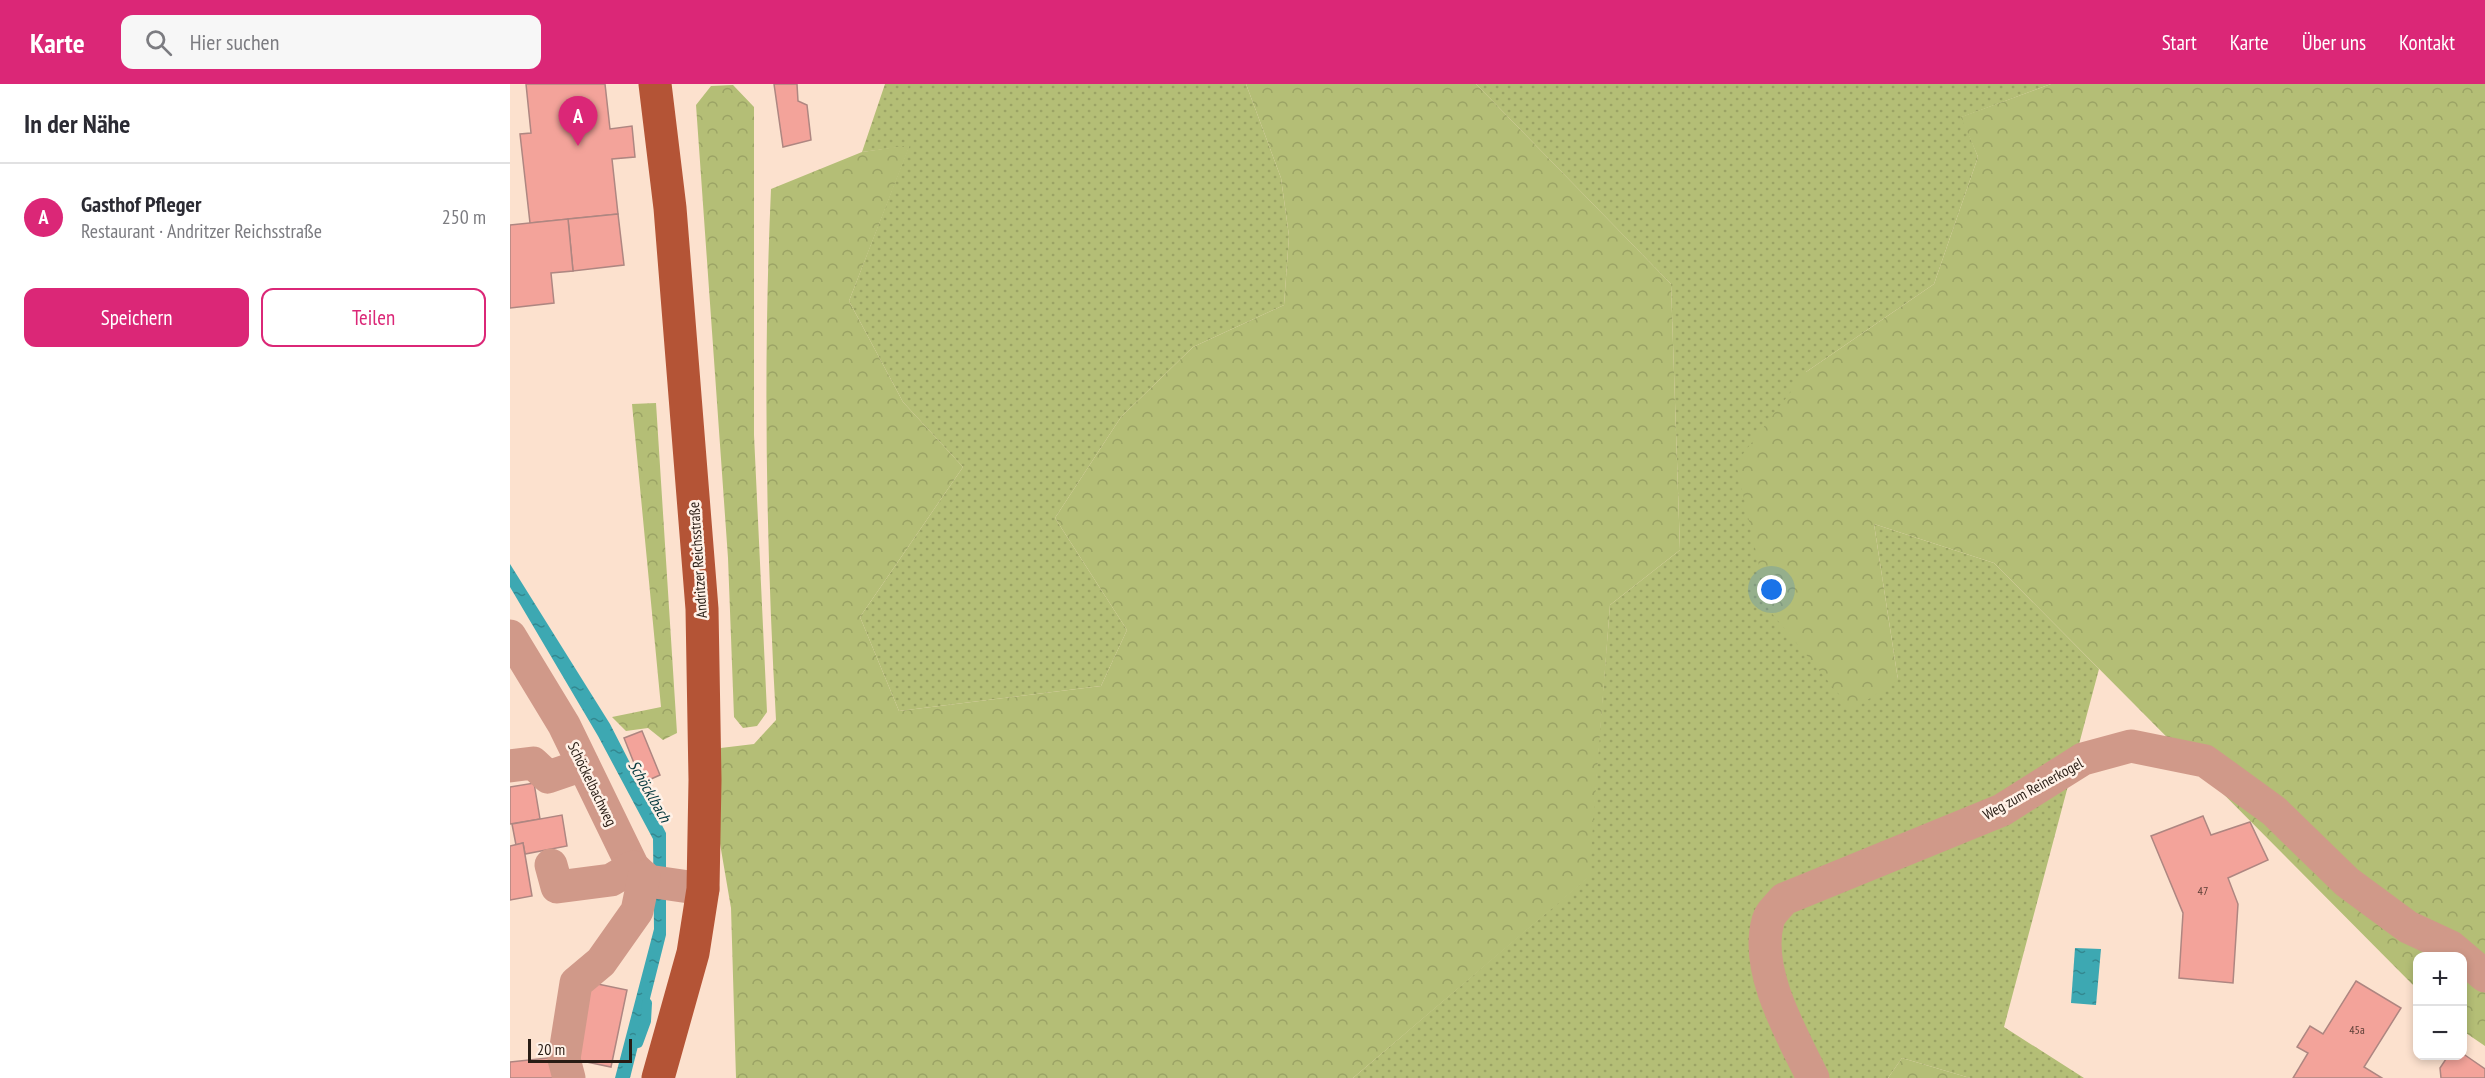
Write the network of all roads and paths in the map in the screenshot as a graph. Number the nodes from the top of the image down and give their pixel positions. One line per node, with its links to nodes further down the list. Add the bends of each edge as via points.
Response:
1 (655, 84): 6 (main road, Andritzer Reichsstraße, via 671,219 702,609 705,780)
2 (510, 636): 3 (street, Schöckelbachweg, via 564,725)
3 (583, 765): 4 (street, via 548,777 533,763); 6 (street, Schöckelbachweg)
4 (510, 766)
5 (551, 865): 6 (street, via 556,887 611,880)
6 (661, 880): 8 (street, via 601,962 576,983 564,1059); 9 (main road, Andritzer Reichsstraße, via 693,953)
7 (2485, 976): 10 (street, Weg zum Reinerkogel, via 2451,946 2408,927 2347,882 2274,811 2205,761 2131,746 2083,759 2002,810 1784,899 1768,919 1765,955 1779,1008)
8 (570, 1078)
9 (658, 1078)
10 (1813, 1078)

